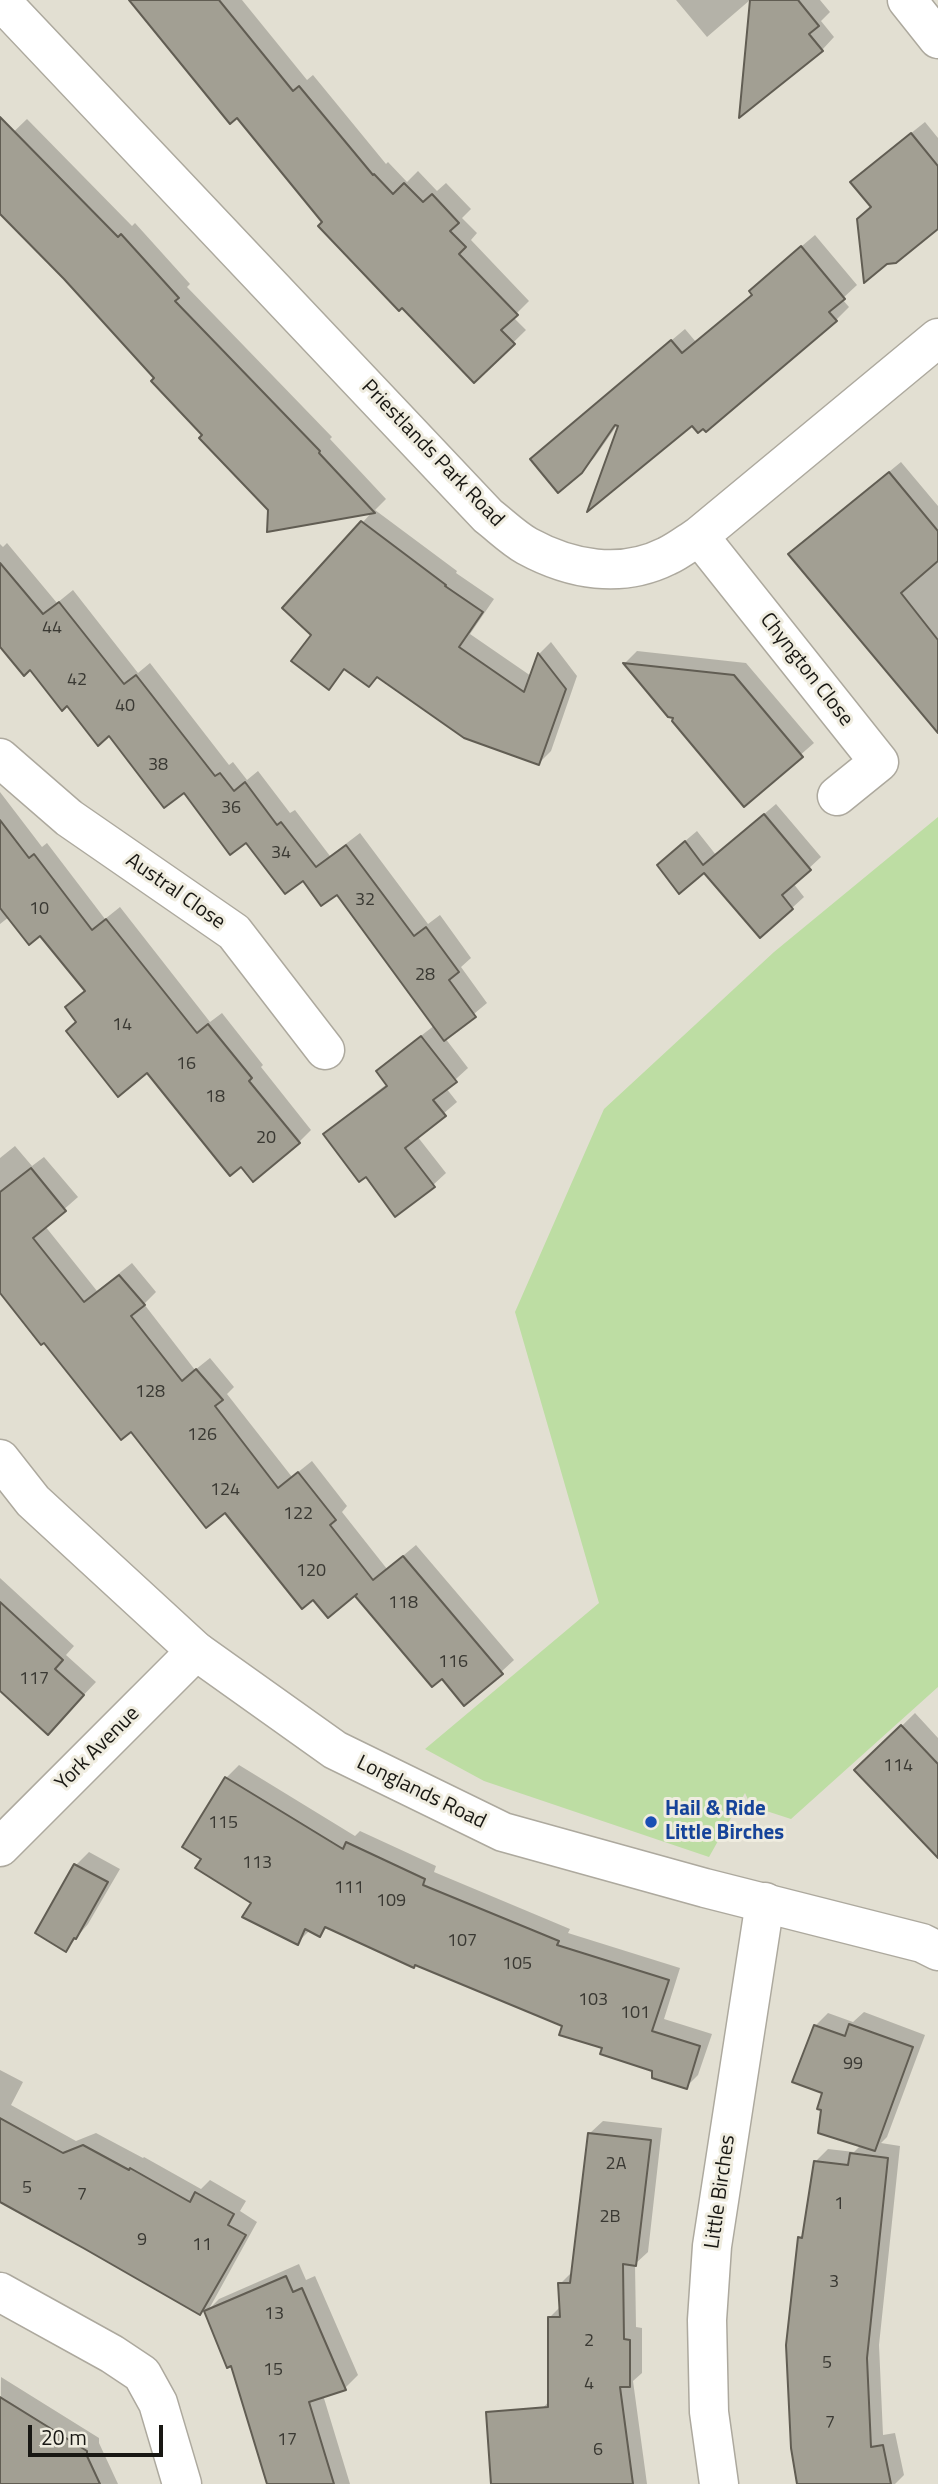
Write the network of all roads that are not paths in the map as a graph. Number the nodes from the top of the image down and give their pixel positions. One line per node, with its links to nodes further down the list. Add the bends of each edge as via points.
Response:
1 (0, 0): 5 (street, Priestlands Park Road, via 488,516 526,545 562,562 602,571 631,569 666,557)
2 (907, 0): 3 (street)
3 (938, 38)
4 (938, 338): 5 (street, Priestlands Park Road)
5 (699, 536): 7 (street, Chyngton Close, via 879,762)
6 (0, 758): 8 (street, Austral Close, via 68,818 234,932)
7 (837, 796)
8 (325, 1050)
9 (0, 1459): 10 (street, Longlands Road, via 33,1501)
10 (196, 1651): 11 (street, York Avenue); 12 (street, Longlands Road, via 335,1751 503,1832)
11 (0, 1847)
12 (765, 1902): 13 (street, Longlands Road); 16 (street, Little Birches, via 712,2246 707,2320 709,2412)
13 (938, 1951)
14 (0, 2292): 15 (street, via 142,2374 158,2403)
15 (182, 2484)
16 (719, 2484)

